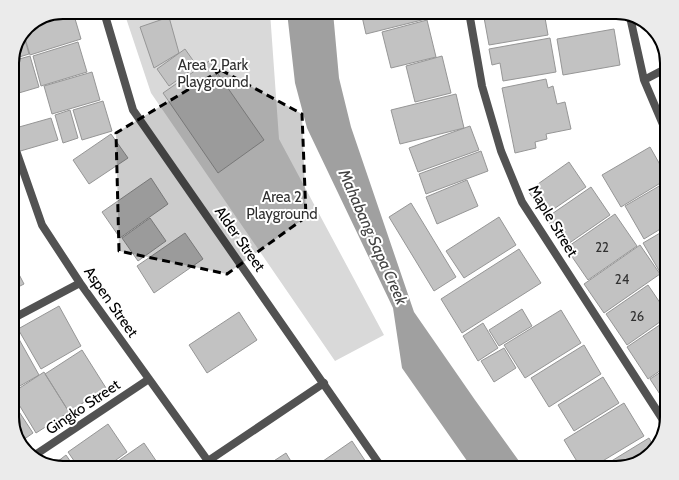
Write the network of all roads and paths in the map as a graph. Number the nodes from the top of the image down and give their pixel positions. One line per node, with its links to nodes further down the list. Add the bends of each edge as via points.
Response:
1 (106, 19): 11 (street, Alder Street, via 133,110)
2 (470, 19): 12 (street, Maple Street, via 482,86 501,151 522,202)
3 (631, 22): 5 (street)
4 (660, 72): 5 (street)
5 (644, 80): 6 (street)
6 (660, 118)
7 (19, 166): 8 (street, Aspen Street, via 42,225)
8 (80, 283): 9 (street); 10 (street, Aspen Street)
9 (19, 315)
10 (149, 379): 13 (street, Gingko Street); 14 (street, Aspen Street)
11 (324, 383): 15 (street); 16 (street, Alder Street)
12 (660, 415)
13 (38, 453)
14 (208, 461)
15 (214, 461)
16 (377, 461)

